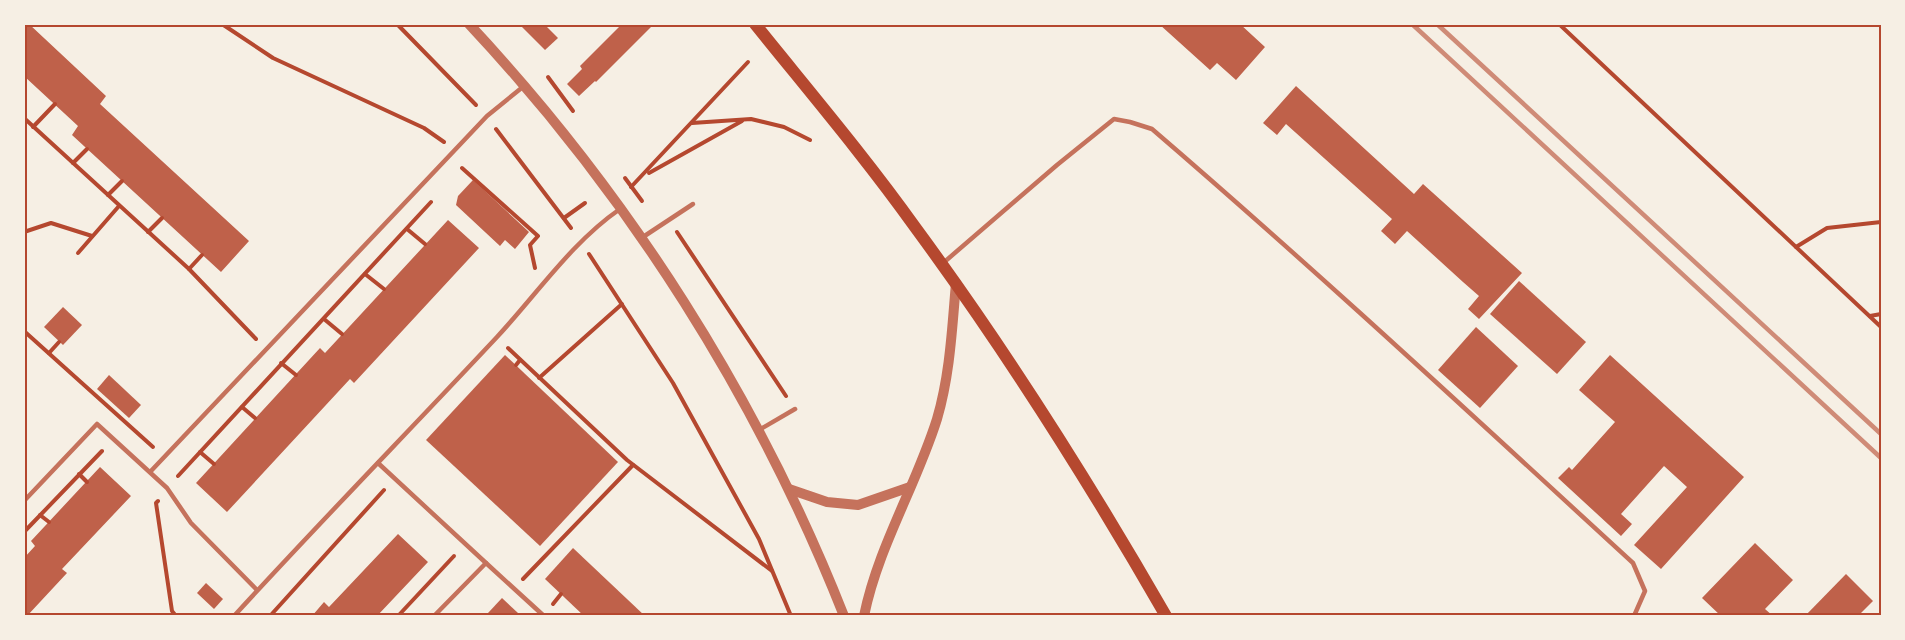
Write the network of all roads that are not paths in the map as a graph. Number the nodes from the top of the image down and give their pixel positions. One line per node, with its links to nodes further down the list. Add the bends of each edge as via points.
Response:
1 (469, 24): 3 (street)
2 (755, 24): 7 (main road, via 872,169)
3 (524, 86): 5 (street); 12 (lane, via 487,116)
4 (693, 204): 6 (lane)
5 (620, 209): 6 (street); 11 (lane, via 600,223)
6 (642, 238): 10 (street)
7 (942, 264): 8 (main road); 24 (lane, via 1114,120 1152,129 1370,321 1633,563 1645,591)
8 (956, 284): 13 (street, via 944,393); 23 (main road, via 1041,410)
9 (795, 409): 10 (lane)
10 (759, 430): 14 (street)
11 (378, 463): 16 (lane); 17 (lane)
12 (151, 471): 15 (lane, via 97,424); 17 (lane, via 191,522)
13 (910, 487): 14 (street, via 858,505 827,502); 22 (street, via 875,574)
14 (789, 489): 21 (street)
15 (24, 501)
16 (486, 563): 19 (lane); 20 (lane)
17 (257, 590): 18 (lane)
18 (234, 616)
19 (434, 616)
20 (544, 616)
21 (844, 616)
22 (864, 616)
23 (1166, 616)
24 (1634, 616)

